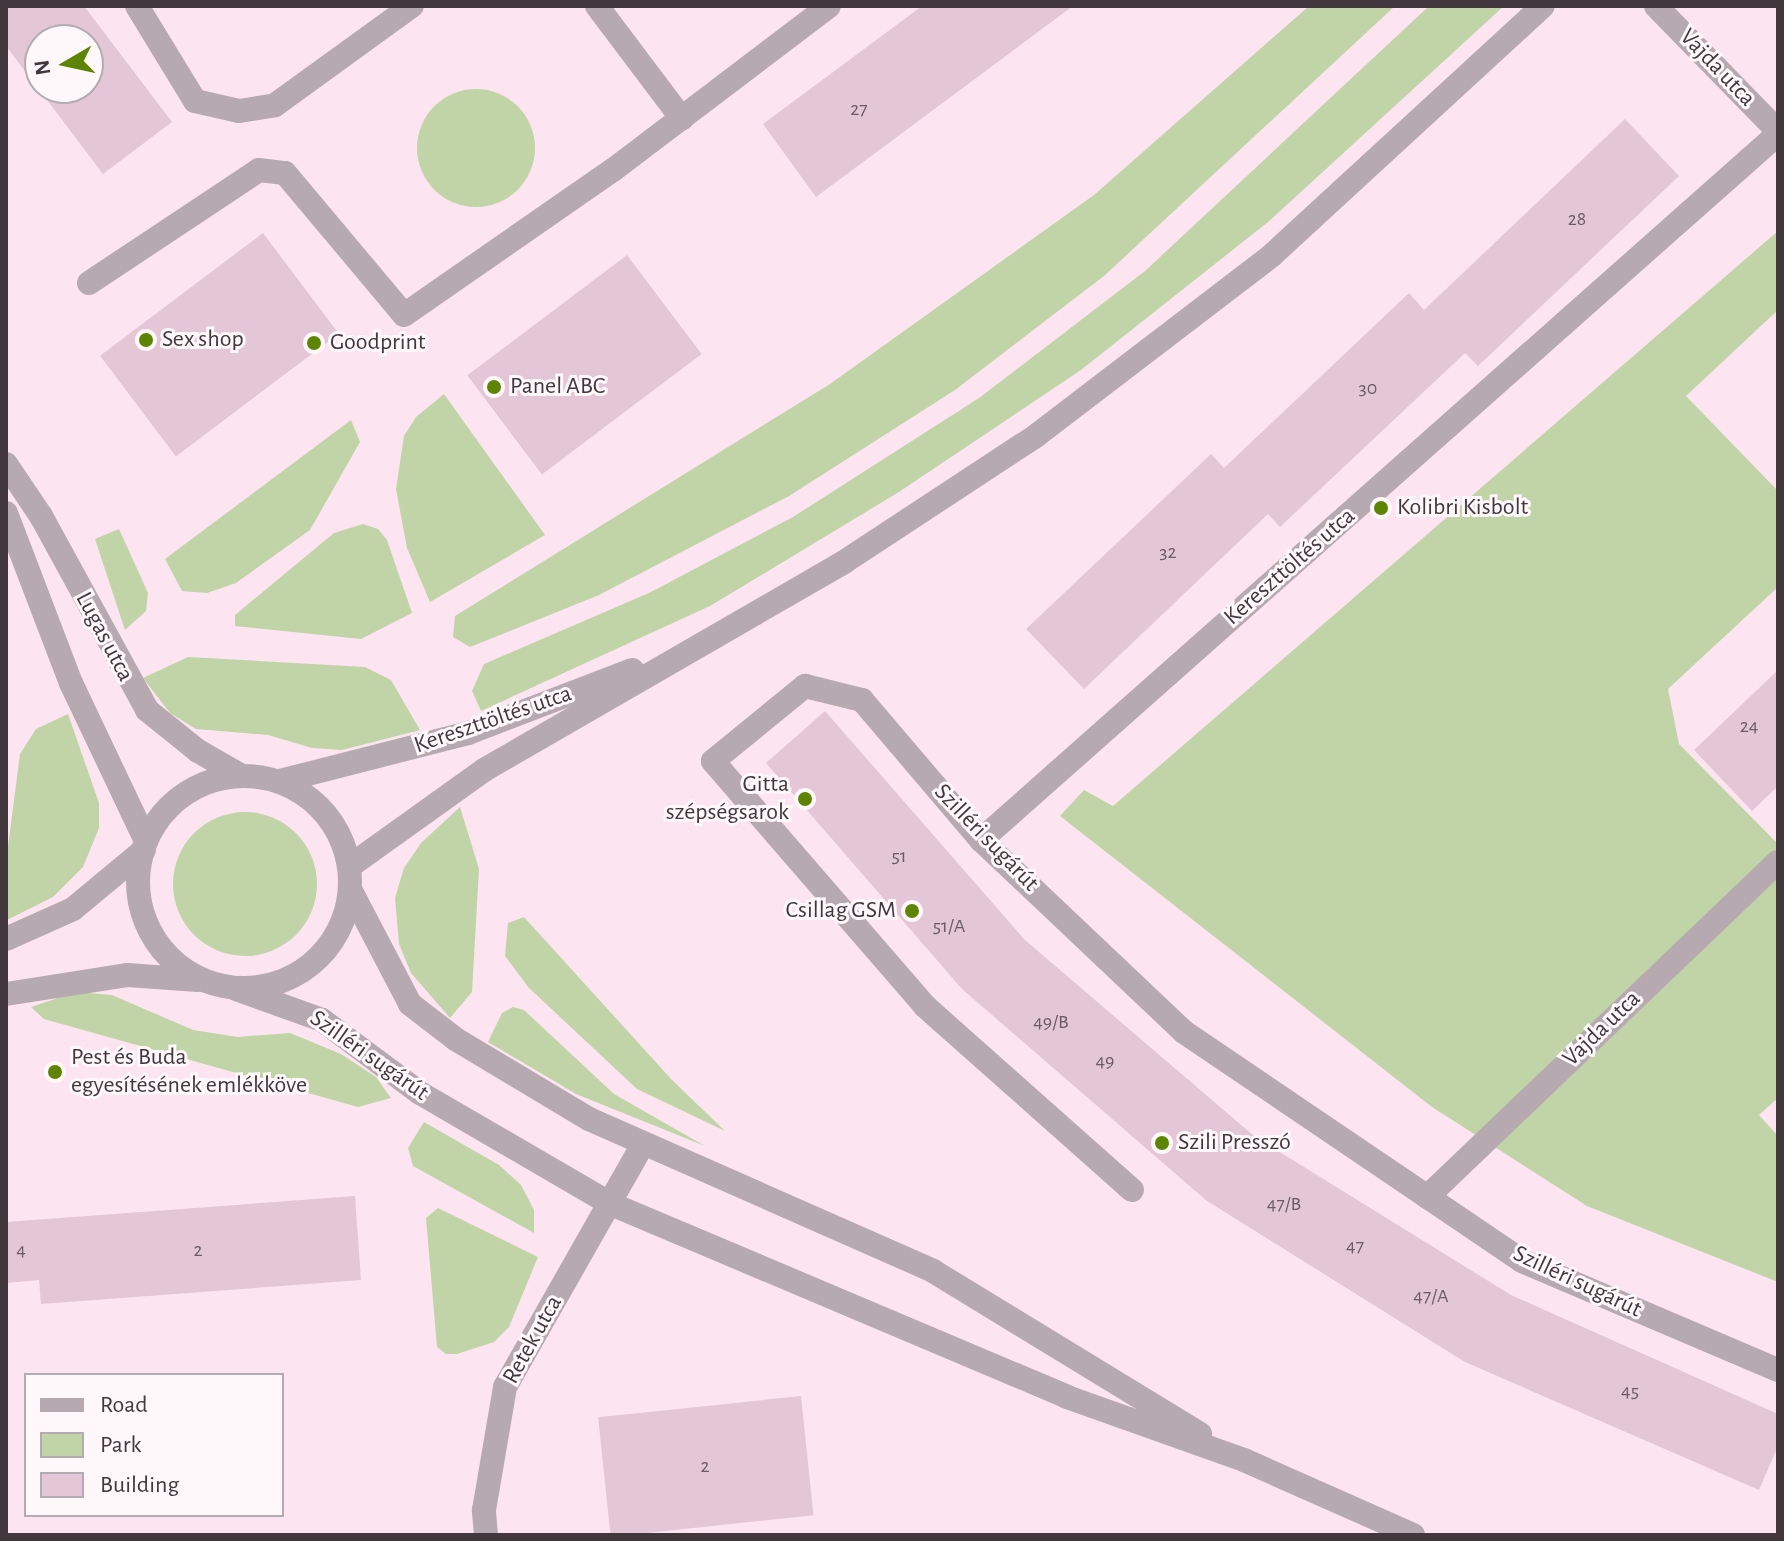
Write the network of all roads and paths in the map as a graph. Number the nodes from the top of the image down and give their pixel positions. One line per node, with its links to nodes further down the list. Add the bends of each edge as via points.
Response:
1 (137, 6): 2 (street, via 195,101 239,111 275,105)
2 (412, 6)
3 (597, 6): 7 (street)
4 (829, 6): 7 (street)
5 (1543, 6): 12 (street, Kereszttöltés utca, via 1271,256 1037,435 844,562)
6 (1656, 6): 8 (street, Vajda utca)
7 (682, 119): 9 (street, via 404,315 285,173 259,170)
8 (1778, 132): 15 (street, Kereszttöltés utca)
9 (89, 283)
10 (6, 464): 13 (street, Lugas utca, via 41,516 147,710 198,751)
11 (6, 513): 16 (street, Lugas utca, via 71,683)
12 (701, 644): 14 (street, Kereszttöltés utca, via 468,733); 18 (street, Kereszttöltés utca, via 484,770)
13 (240, 775): 14 (street); 16 (street, via 186,793 163,813)
14 (280, 781): 18 (street, via 305,794 326,814 342,838)
15 (981, 840): 25 (street, Szilléri sugárút, via 862,700 805,686 713,761 925,1006); 26 (street, Szilléri sugárút, via 1184,1032)
16 (145, 846): 20 (street, via 73,909); 21 (street, via 138,885 150,932 172,961)
17 (1778, 862): 26 (street, Vajda utca)
18 (350, 866): 19 (street)
19 (351, 891): 22 (street, via 343,924 325,952 300,974 269,987); 24 (street, Szilléri sugárút, via 410,1004 483,1056 589,1119)
20 (6, 939)
21 (203, 981): 22 (street); 23 (street, via 127,975)
22 (236, 989): 27 (street, Szilléri sugárút, via 322,1020 420,1093)
23 (6, 994)
24 (643, 1144): 27 (street, Retek utca); 29 (street, Szilléri sugárút, via 781,1199 933,1271)
25 (1132, 1190)
26 (1427, 1197): 28 (street, Szilléri sugárút, via 1522,1261)
27 (611, 1204): 29 (street, Szilléri sugárút, via 1067,1397); 30 (street, Retek utca, via 505,1387 484,1510)
28 (1778, 1370)
29 (1244, 1460): 31 (street, Szilléri sugárút)
30 (486, 1535)
31 (1413, 1535)

